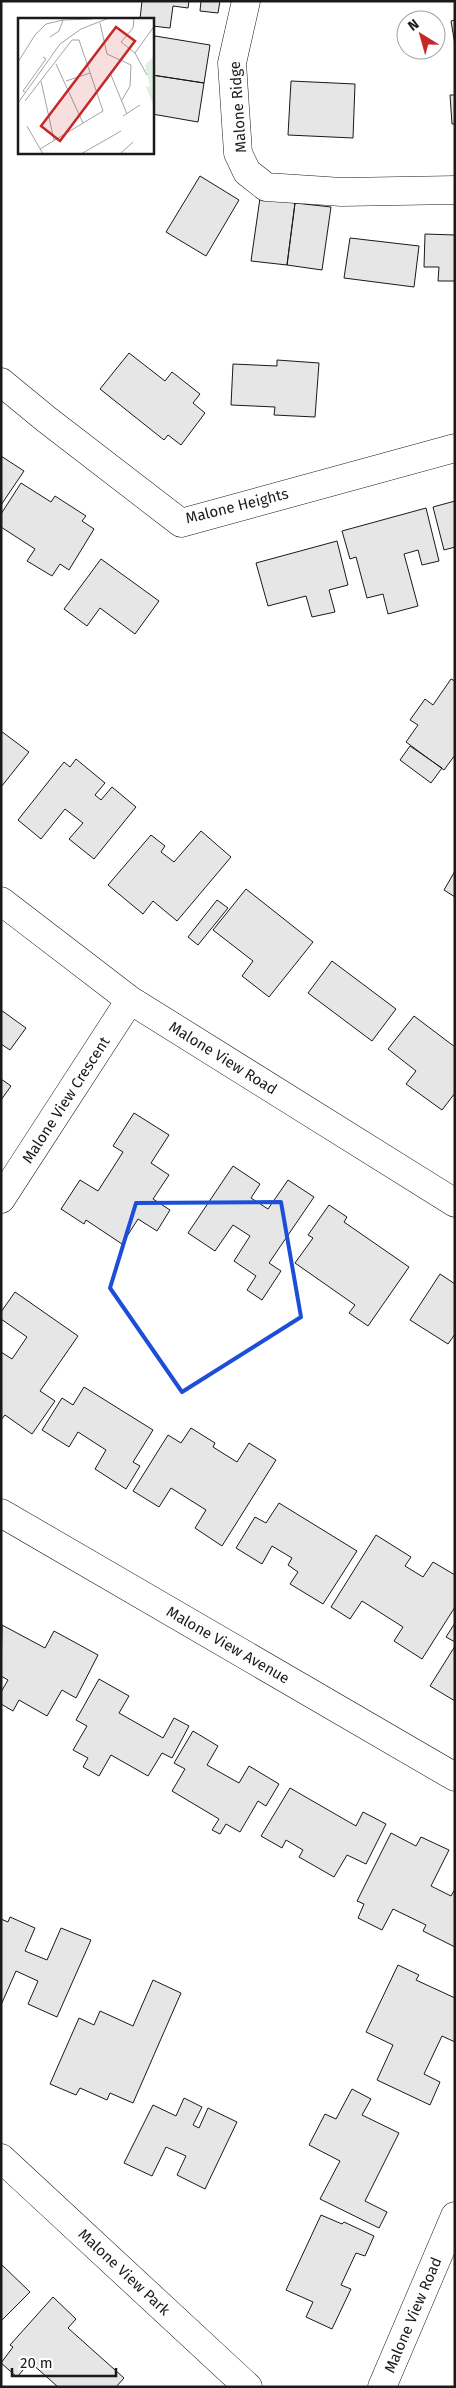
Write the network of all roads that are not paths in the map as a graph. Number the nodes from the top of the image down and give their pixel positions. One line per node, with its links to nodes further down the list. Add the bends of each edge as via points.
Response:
1 (246, 1): 2 (street, Malone Ridge, via 232,63 238,153 247,172 266,187 342,192)
2 (455, 190)
3 (1, 382): 4 (street, Malone Heights, via 181,522)
4 (455, 448)
5 (1, 901): 6 (street, Malone View Road)
6 (130, 1000): 7 (street, Malone View Crescent); 8 (street, Malone View Road)
7 (1, 1199)
8 (455, 1203)
9 (1, 1513): 10 (street, Malone View Avenue)
10 (455, 1777)
11 (1, 2158): 13 (street, Malone View Park)
12 (455, 2216): 14 (street, Malone View Road)
13 (248, 2387)
14 (382, 2387)

